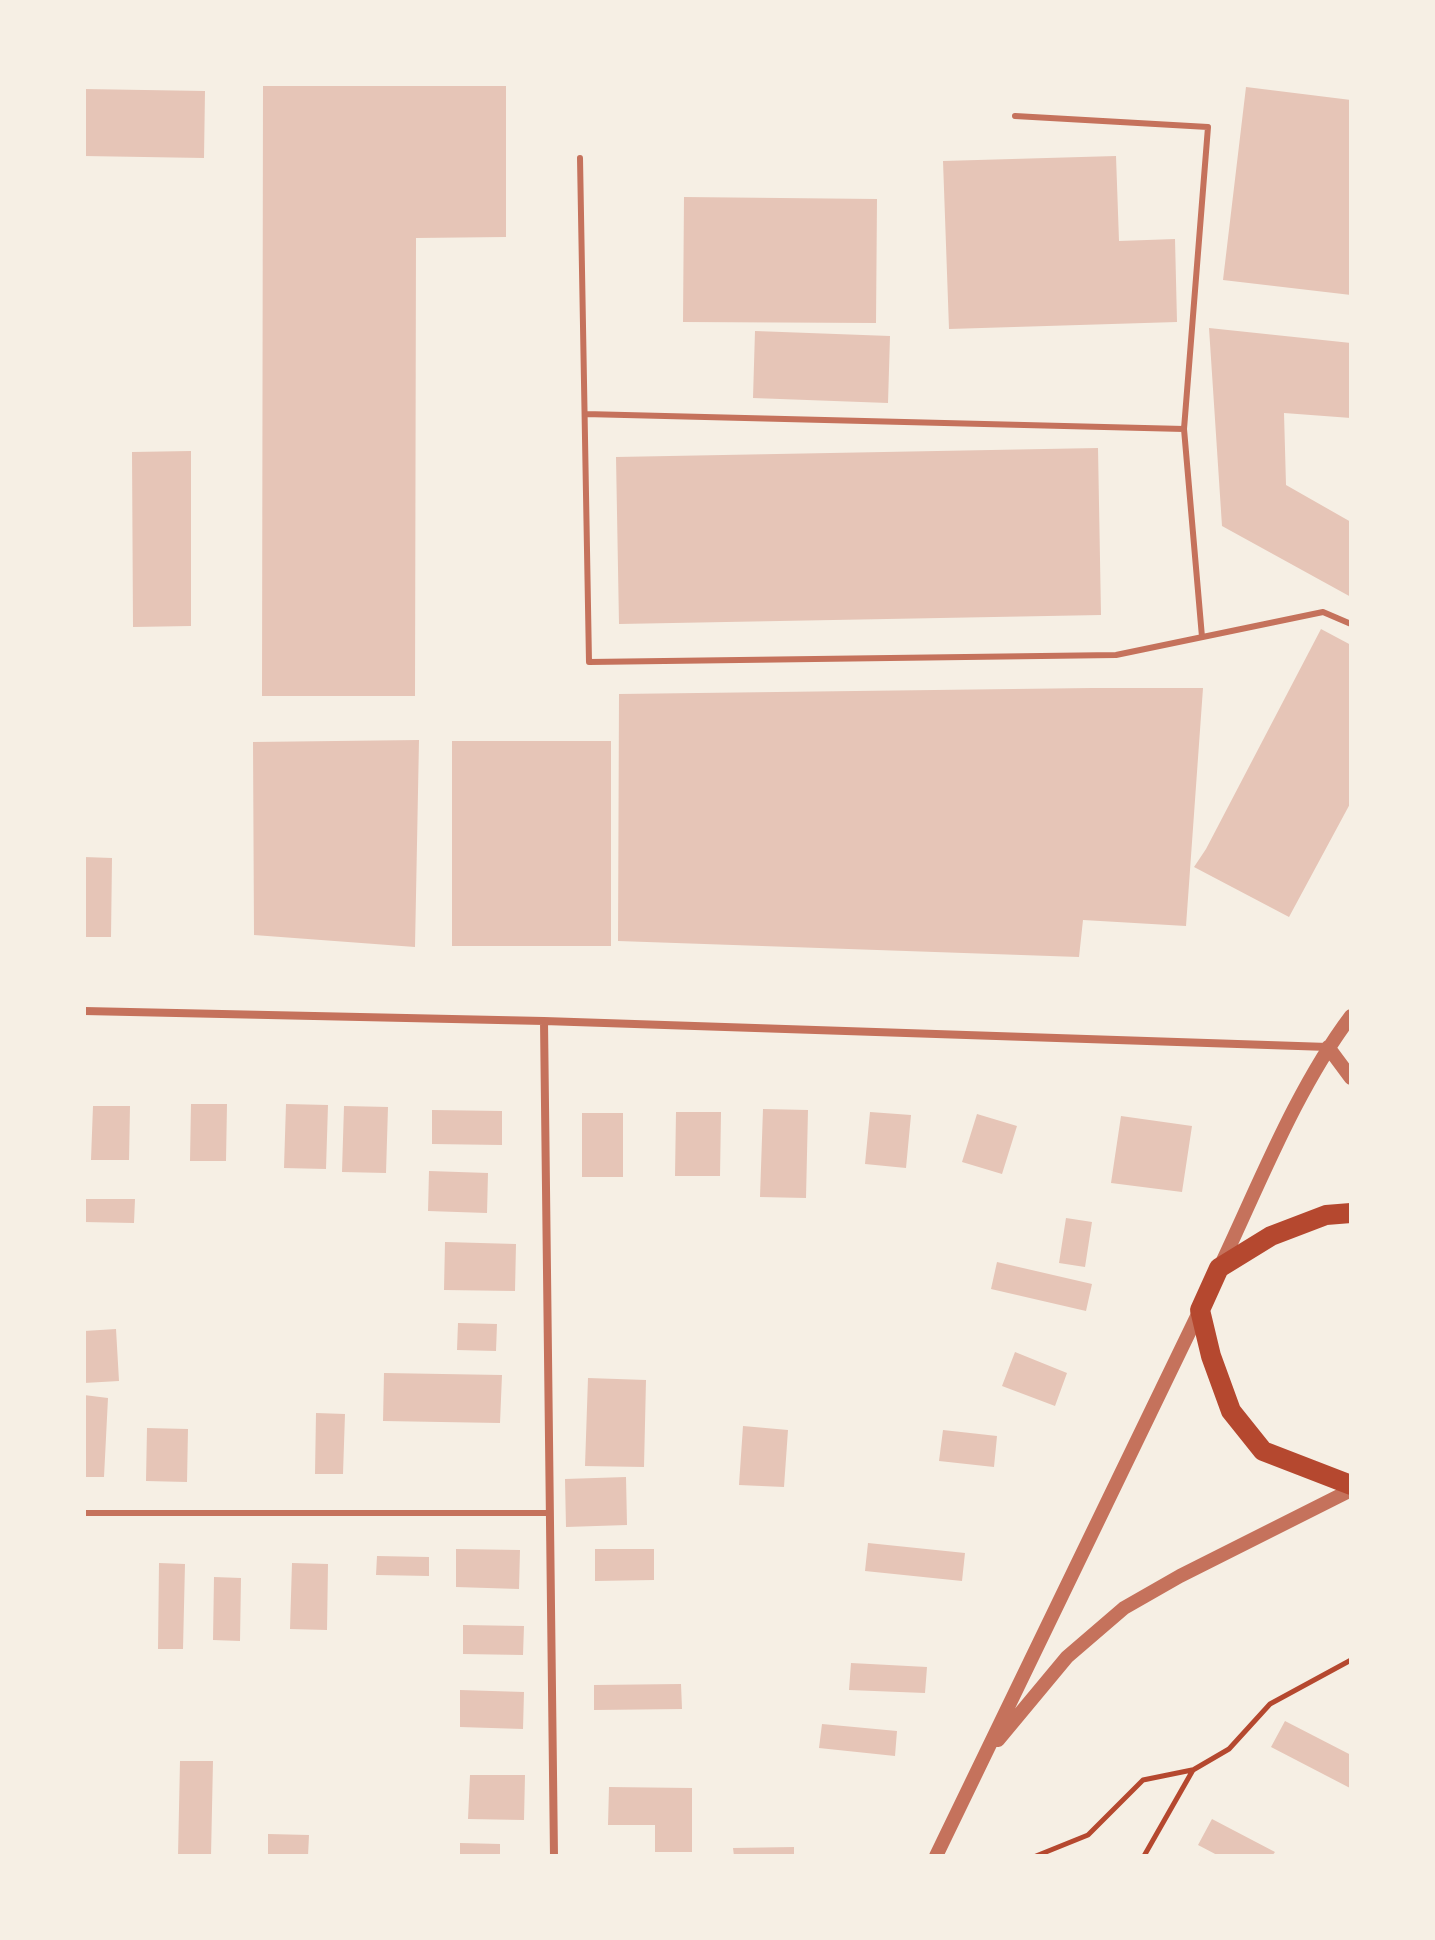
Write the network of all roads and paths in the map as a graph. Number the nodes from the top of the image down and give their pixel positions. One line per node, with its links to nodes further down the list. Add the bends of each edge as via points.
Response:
1 (1015, 116): 4 (lane, via 1208,127)
2 (580, 158): 3 (lane)
3 (585, 414): 4 (lane); 6 (lane, via 589,662 1116,655)
4 (1184, 429): 6 (lane)
5 (1351, 624): 6 (lane, via 1323,612)
6 (1202, 637)
7 (84, 1011): 9 (street)
8 (1351, 1016): 10 (street)
9 (544, 1021): 10 (street); 17 (street)
10 (1328, 1047): 11 (street); 13 (street)
11 (1351, 1078)
12 (1351, 1213): 13 (main road, via 1326,1215 1271,1236)
13 (1219, 1268): 14 (main road)
14 (1200, 1310): 15 (main road, via 1231,1411 1263,1451); 19 (street)
15 (1351, 1488): 19 (street, via 1124,1608 1067,1657)
16 (84, 1513): 17 (lane)
17 (550, 1513): 21 (street)
18 (1351, 1660): 20 (path, via 1270,1704 1229,1749)
19 (982, 1759): 22 (street)
20 (1193, 1770): 23 (path, via 1143,1780 1088,1835); 24 (path)
21 (554, 1856)
22 (936, 1856)
23 (1036, 1856)
24 (1144, 1856)

